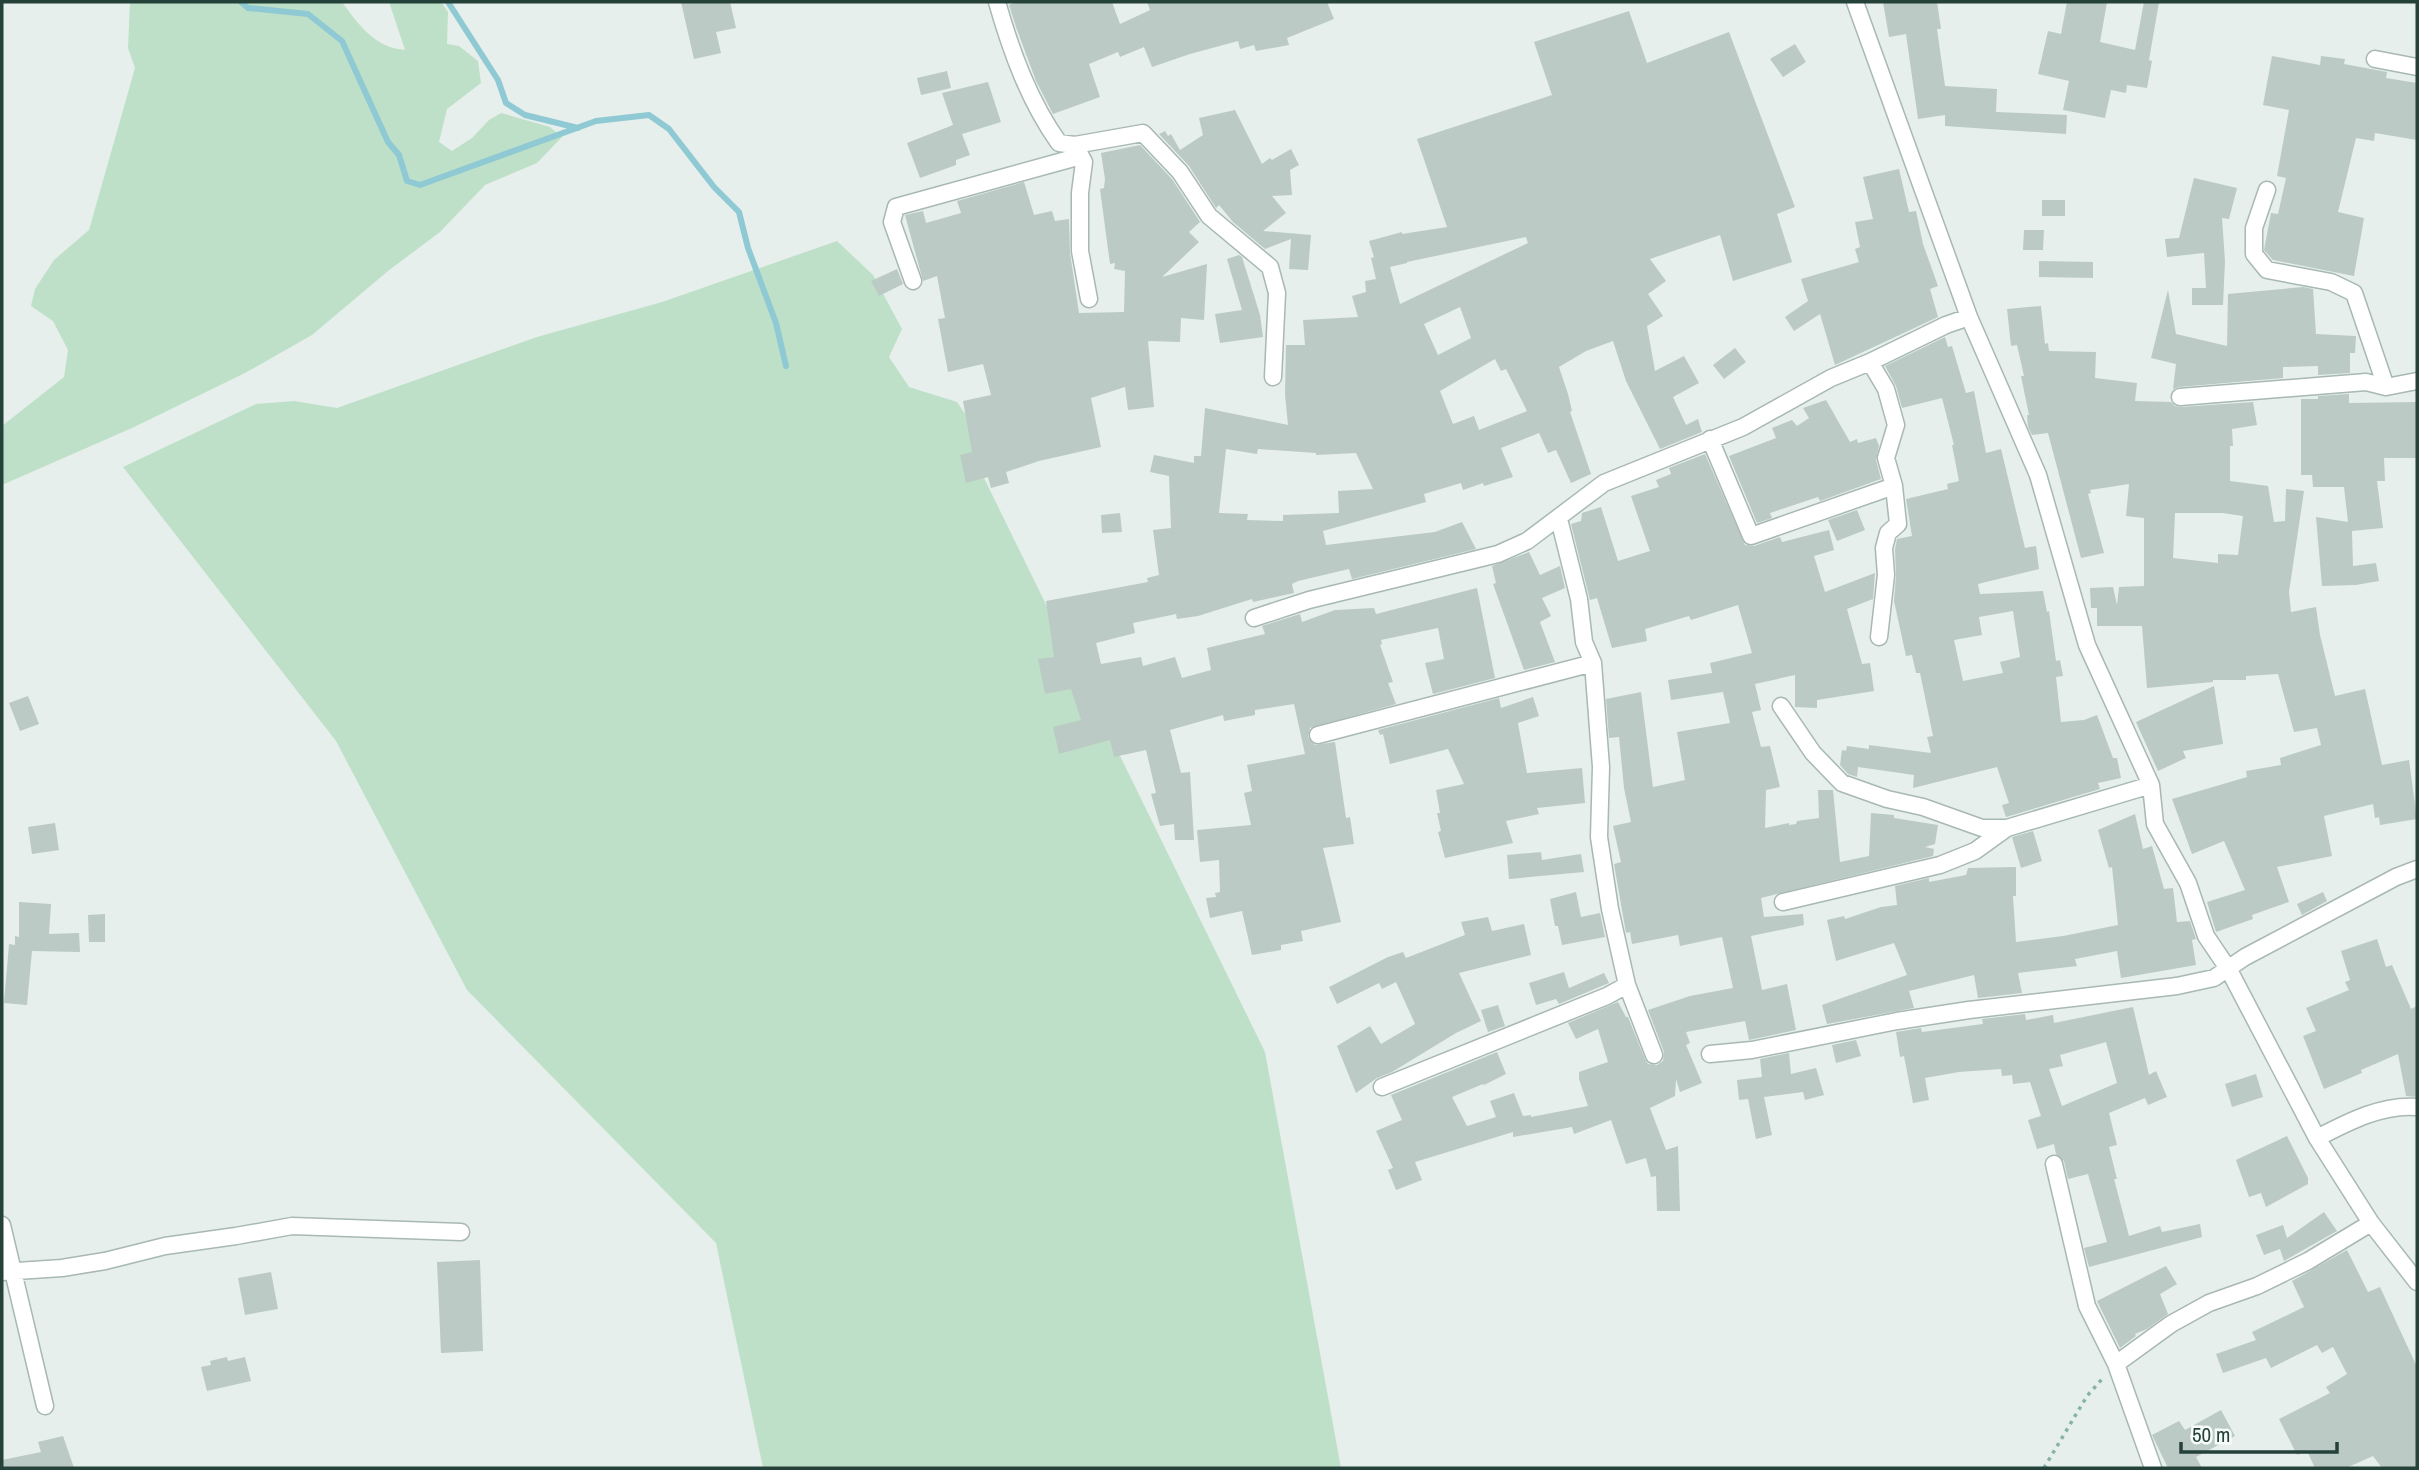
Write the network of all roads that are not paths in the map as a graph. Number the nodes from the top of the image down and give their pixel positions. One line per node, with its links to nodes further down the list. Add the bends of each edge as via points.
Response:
1 (997, 2): 5 (street, via 1042,119 1059,143)
2 (1855, 2): 9 (street)
3 (2375, 59): 4 (street)
4 (2417, 68)
5 (1078, 151): 7 (street, via 896,207 892,222); 8 (street, via 1084,162 1080,251); 11 (street, via 1143,133 1180,172 1209,216 1270,267 1277,293)
6 (2267, 190): 13 (street, via 2254,228 2254,254 2267,270 2331,282 2354,293)
7 (913, 281)
8 (1089, 299)
9 (1969, 317): 10 (street); 23 (street, via 2038,475 2087,645)
10 (1870, 362): 15 (street); 16 (street, via 1886,389 1896,425 1886,458)
11 (1273, 377)
12 (2417, 381): 13 (street)
13 (2386, 387): 14 (street, via 2366,382)
14 (2180, 397)
15 (1710, 439): 16 (street, via 1751,536); 17 (street, via 1604,483)
16 (1894, 486): 19 (street, via 1898,524 1888,533 1884,548 1886,575)
17 (1559, 519): 18 (street, via 1498,554); 20 (street, via 1584,642)
18 (1254, 618)
19 (1879, 637)
20 (1593, 663): 22 (street); 28 (street, via 1601,767 1599,837)
21 (1780, 706): 24 (street, via 1813,753 1842,783 1982,828)
22 (1318, 735)
23 (2151, 785): 24 (street); 27 (street, via 2155,824 2188,883 2206,936)
24 (2007, 828): 26 (street, via 1975,851 1940,865)
25 (2417, 869): 27 (street, via 2245,957)
26 (1783, 902)
27 (2229, 970): 29 (street, via 2177,986 1969,1010); 33 (street)
28 (1627, 985): 30 (street); 31 (street)
29 (1710, 1054)
30 (1654, 1055)
31 (1382, 1087)
32 (2417, 1107): 33 (street, via 2358,1118)
33 (2317, 1138): 35 (street)
34 (2054, 1164): 40 (street, via 2087,1306)
35 (2371, 1223): 39 (street); 40 (street, via 2308,1261 2171,1324)
36 (2, 1225): 38 (street)
37 (461, 1232): 38 (street, via 292,1226 62,1268)
38 (7, 1271): 41 (street)
39 (2417, 1282)
40 (2116, 1364): 42 (street)
41 (45, 1406)
42 (2153, 1468)

